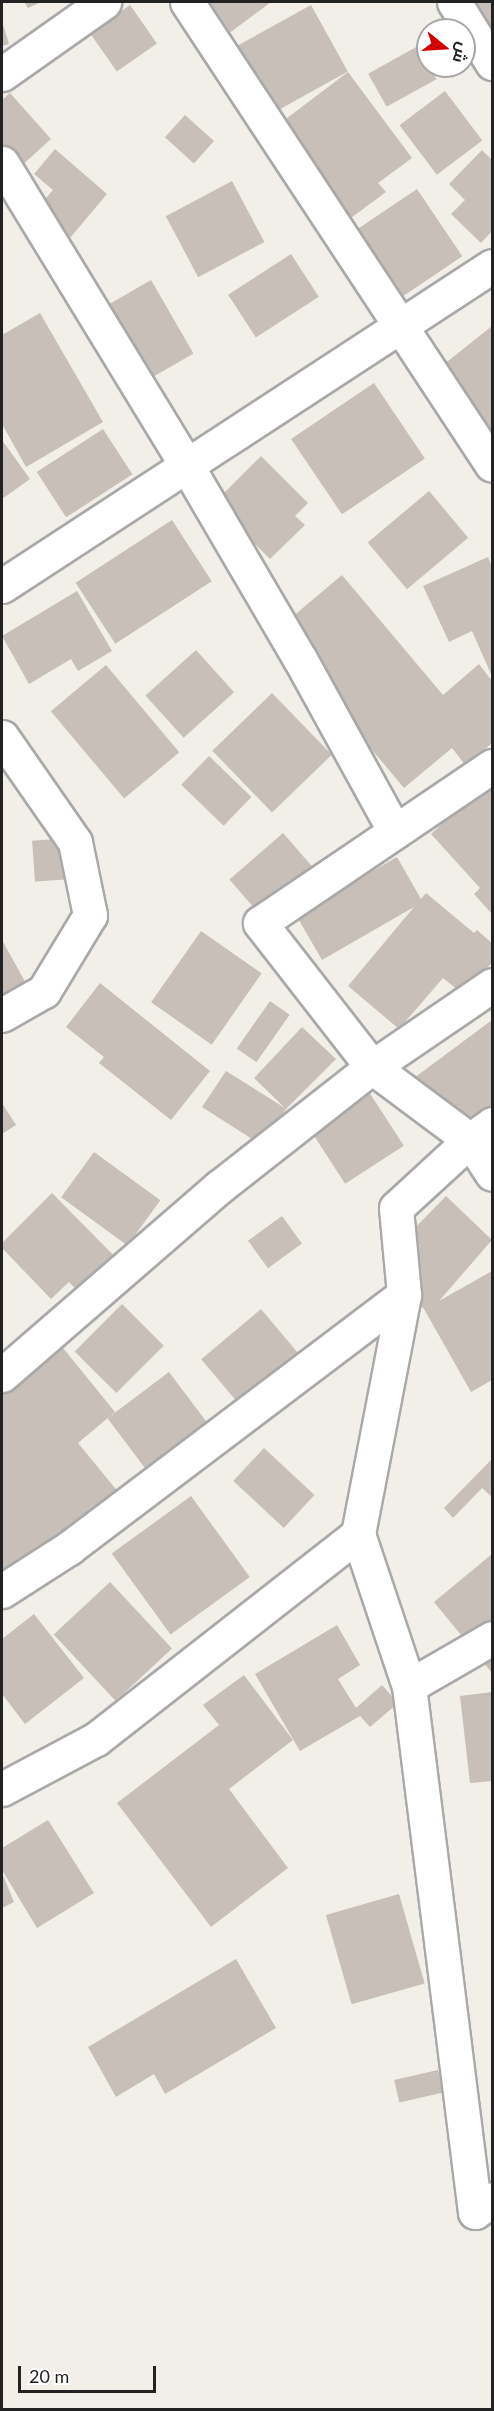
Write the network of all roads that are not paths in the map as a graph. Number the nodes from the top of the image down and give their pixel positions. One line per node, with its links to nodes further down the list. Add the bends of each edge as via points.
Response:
1 (104, 2): 5 (street)
2 (187, 2): 8 (street)
3 (454, 2): 4 (street)
4 (492, 63)
5 (2, 74)
6 (2, 163): 10 (street)
7 (492, 266): 8 (street)
8 (401, 326): 9 (street); 10 (street)
9 (492, 465)
10 (187, 466): 11 (street); 14 (street)
11 (2, 586)
12 (2, 737): 16 (street, via 75,842 90,915 44,991)
13 (492, 766): 14 (street)
14 (395, 832): 17 (street, via 260,923)
15 (492, 985): 17 (street)
16 (2, 1015)
17 (372, 1066): 18 (street); 21 (street, via 219,1187)
18 (481, 1132): 19 (street); 20 (street, via 396,1208)
19 (492, 1174)
20 (404, 1295): 22 (street); 23 (street, via 69,1548)
21 (2, 1375)
22 (358, 1534): 25 (street); 26 (street, via 96,1739)
23 (2, 1592)
24 (492, 1638): 25 (street)
25 (409, 1686): 27 (street, via 475,2212)
26 (2, 1789)
27 (492, 2199)

